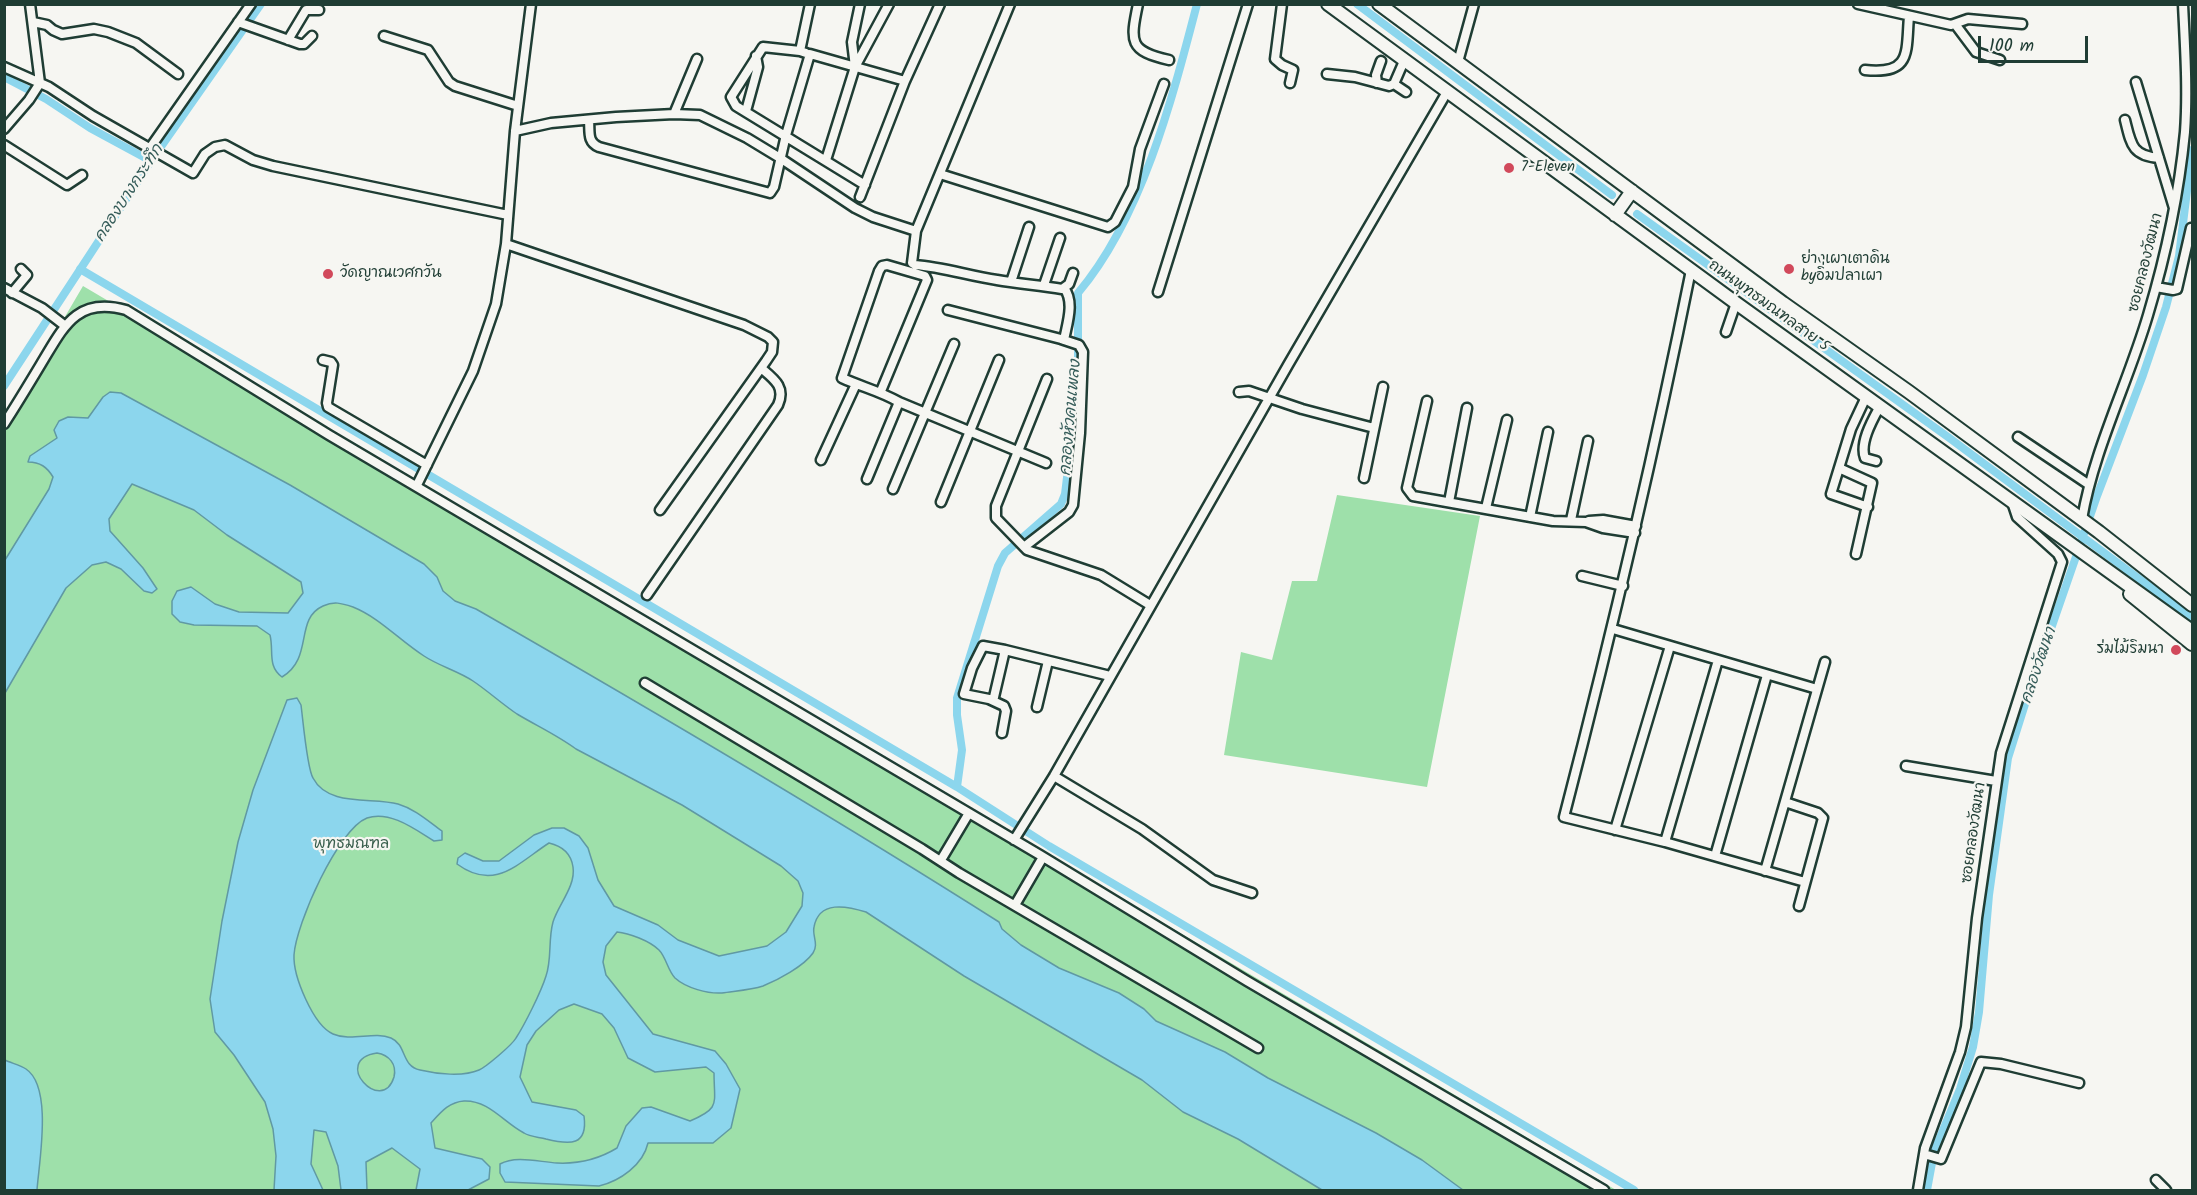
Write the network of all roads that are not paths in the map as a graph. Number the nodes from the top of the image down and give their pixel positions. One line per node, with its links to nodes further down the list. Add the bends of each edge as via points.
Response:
1 (30, 4): 19 (street)
2 (251, 4): 20 (street)
3 (531, 4): 49 (street)
4 (810, 4): 26 (street)
5 (860, 4): 36 (street, via 852,42)
6 (889, 4): 36 (street)
7 (940, 4): 40 (street)
8 (1010, 4): 62 (street)
9 (1138, 4): 30 (street, via 1133,33 1137,47)
10 (1248, 4): 83 (street)
11 (1282, 4): 42 (street, via 1275,58 1293,70)
12 (1328, 4): 33 (main road, ถนนพุทธมณฑลสาย 5)
13 (1379, 4): 34 (main road, ถนนพุทธมณฑลสาย 5)
14 (1473, 4): 34 (street)
15 (2183, 4): 67 (street, ซอยคลองวัฒนา, via 2185,131)
16 (1864, 5): 18 (street)
17 (319, 10): 25 (street, via 306,10)
18 (1903, 11): 21 (street, via 1938,24); 37 (street, via 1908,44 1902,60 1888,71)
19 (33, 22): 38 (street, via 58,33 94,29 108,32 136,43); 46 (street)
20 (241, 24): 25 (street); 58 (street)
21 (1955, 24): 22 (street, via 1968,19); 32 (street, via 1976,52)
22 (2022, 24)
23 (312, 36): 25 (street, via 304,44)
24 (384, 36): 49 (street, via 428,50 455,86)
25 (288, 40)
26 (800, 51): 27 (street); 28 (street, via 765,46)
27 (810, 54): 36 (street); 56 (street)
28 (756, 56): 50 (street, via 758,67); 50 (street, via 731,96 736,106)
29 (697, 59): 51 (street)
30 (1169, 60)
31 (1381, 60): 43 (street)
32 (2000, 60)
33 (1404, 61): 45 (street); 48 (main road, ถนนพุทธมณฑลสาย 5)
34 (1458, 62): 65 (main road, ถนนพุทธมณฑลสาย 5)
35 (4, 67): 46 (street)
36 (855, 67): 40 (street); 61 (street)
37 (1865, 70)
38 (178, 74)
39 (1327, 74): 43 (street)
40 (905, 81): 64 (street)
41 (2136, 82): 60 (street)
42 (1290, 83)
43 (1377, 83): 45 (street)
44 (1164, 84): 62 (street, via 1140,149 1135,182 1108,227)
45 (1394, 84): 47 (street)
46 (38, 86): 54 (street); 58 (street)
47 (1406, 92)
48 (1448, 92): 69 (main road, ถนนพุทธมณฑลสาย 5); 99 (street)
49 (518, 106): 55 (street)
50 (746, 111): 56 (street)
51 (674, 114): 52 (street); 59 (street, via 711,119)
52 (590, 120): 55 (street); 59 (street, via 590,140 599,147 766,193 774,187)
53 (2125, 120): 60 (street, via 2137,152)
54 (4, 129)
55 (515, 131): 68 (street)
56 (786, 135): 59 (street); 61 (street)
57 (4, 145): 63 (street, via 67,185)
58 (155, 151): 68 (street, via 193,173 205,154 225,145 273,166)
59 (780, 158): 72 (street, via 855,208)
60 (2159, 158): 67 (street)
61 (826, 160): 64 (street)
62 (940, 174): 72 (street)
63 (82, 175)
64 (865, 184): 66 (street)
65 (1632, 191): 69 (main road); 130 (main road, ถนนพุทธมณฑลสาย 5)
66 (860, 197)
67 (2175, 209): 80 (street, ซอยคลองวัฒนา)
68 (508, 215): 74 (street)
69 (1615, 215): 76 (main road, ถนนพุทธมณฑลสาย 5)
70 (1029, 226): 78 (street)
71 (2191, 228): 80 (street, via 2179,286 2173,290)
72 (916, 231): 78 (street, via 911,258 915,265)
73 (1060, 238): 79 (street)
74 (506, 244): 92 (street, via 763,334 774,347); 117 (street, via 496,304 478,360)
75 (21, 270): 82 (street, via 27,274)
76 (1690, 270): 84 (main road, ถนนพุทธมณฑลสาย 5); 132 (street)
77 (1073, 273): 81 (street)
78 (1011, 282): 79 (street)
79 (1044, 285): 81 (street)
80 (2159, 287): 121 (street, ซอยคลองวัฒนา)
81 (1064, 288): 88 (street, via 1069,305)
82 (8, 291): 86 (street)
83 (1158, 292)
84 (1736, 303): 87 (street); 98 (main road, ถนนพุทธมณฑลสาย 5)
85 (948, 310): 88 (street)
86 (64, 325): 106 (street); 120 (street, via 87,309 113,306 126,310 328,435)
87 (1726, 332)
88 (1064, 340): 134 (street, via 1079,345 1083,352 1074,505)
89 (954, 344): 104 (street)
90 (323, 360): 117 (street, via 333,365 328,407)
91 (999, 360): 108 (street)
92 (761, 368): 128 (street); 139 (street, via 778,383 778,405)
93 (1047, 379): 112 (street)
94 (856, 384): 96 (street); 96 (street, via 842,378 843,370 882,266 925,276 927,280); 113 (street)
95 (1383, 387): 107 (street)
96 (881, 391): 101 (street)
97 (1239, 392): 99 (street, via 1248,391)
98 (1866, 397): 102 (main road, ถนนพุทธมณฑลสาย 5); 116 (street)
99 (1269, 399): 107 (street); 141 (street)
100 (1427, 401): 125 (street, via 1407,488 1417,498)
101 (900, 402): 104 (street); 119 (street)
102 (1880, 406): 114 (street, via 1863,451 1865,458); 123 (main road, ถนนพุทธมณฑลสาย 5)
103 (1467, 408): 125 (street)
104 (925, 413): 108 (street); 122 (street)
105 (1507, 420): 127 (street)
106 (4, 423)
107 (1374, 428): 118 (street)
108 (972, 431): 112 (street); 124 (street)
109 (1548, 432): 129 (street)
110 (2018, 437): 121 (street)
111 (1588, 441): 131 (street)
112 (1018, 451): 115 (street); 134 (street, via 995,513)
113 (821, 460)
114 (1876, 461)
115 (1046, 463)
116 (1839, 468): 126 (street, via 1872,483); 126 (street, via 1832,494)
117 (425, 469): 120 (street)
118 (1364, 478)
119 (867, 479)
120 (418, 483): 162 (street)
121 (2088, 484): 130 (street, ซอยคลองวัฒนา)
122 (893, 489)
123 (2012, 501): 136 (main road, ถนนพุทธมณฑลสาย 5); 160 (street, ซอยคลองวัฒนา, via 2017,517 2062,562 2007,729)
124 (941, 502)
125 (1449, 502): 127 (street)
126 (1868, 507): 135 (street)
127 (1486, 508): 129 (street)
128 (660, 510)
129 (1530, 517): 131 (street)
130 (2082, 519): 133 (main road, ถนนพุทธมณฑลสาย 5)
131 (1571, 520): 132 (street, via 1602,528)
132 (1635, 530): 138 (street)
133 (2114, 543): 140 (main road); 142 (main road, ถนนพุทธมณฑลสาย 5)
134 (1023, 546): 141 (street, via 1035,554 1101,575)
135 (1856, 555)
136 (2095, 561): 144 (main road, ถนนพุทธมณฑลสาย 5); 145 (main road)
137 (1581, 576): 138 (street)
138 (1623, 586): 143 (street)
139 (647, 595)
140 (2193, 595)
141 (1150, 605): 152 (street)
142 (2193, 605)
143 (1613, 629): 146 (street); 163 (street, via 1564,817)
144 (2193, 631)
145 (2193, 644)
146 (1670, 646): 148 (street); 163 (street)
147 (1005, 650): 149 (street); 155 (street); 157 (street, via 986,645 980,649 964,694 1004,706)
148 (1718, 660): 151 (street); 165 (street)
149 (1048, 661): 152 (street); 156 (street)
150 (1825, 662): 154 (street)
151 (1767, 675): 154 (street); 166 (street)
152 (1110, 676): 159 (street)
153 (645, 683): 168 (street)
154 (1817, 689): 161 (street)
155 (994, 697)
156 (1037, 706)
157 (1002, 734)
158 (1906, 766): 160 (street)
159 (1054, 776): 164 (street); 171 (street, via 1142,829 1213,880)
160 (1996, 781): 176 (street, ซอยคลองวัฒนา, via 1966,1027)
161 (1785, 802): 169 (street); 170 (street, via 1823,818)
162 (969, 813): 164 (street); 168 (street)
163 (1615, 830): 165 (street)
164 (1014, 840): 167 (street)
165 (1665, 842): 166 (street)
166 (1715, 856): 169 (street)
167 (1043, 857): 172 (street); 178 (street)
168 (941, 860): 172 (street)
169 (1765, 871): 170 (street)
170 (1805, 882): 173 (street)
171 (1252, 893)
172 (1015, 905): 174 (street)
173 (1799, 906)
174 (1258, 1047)
175 (2079, 1083): 176 (street, via 1984,1061 1941,1159)
176 (1926, 1154): 179 (street, ซอยคลองวัฒนา)
177 (2156, 1180): 180 (street)
178 (1604, 1191)
179 (1918, 1191)
180 (2166, 1191)

